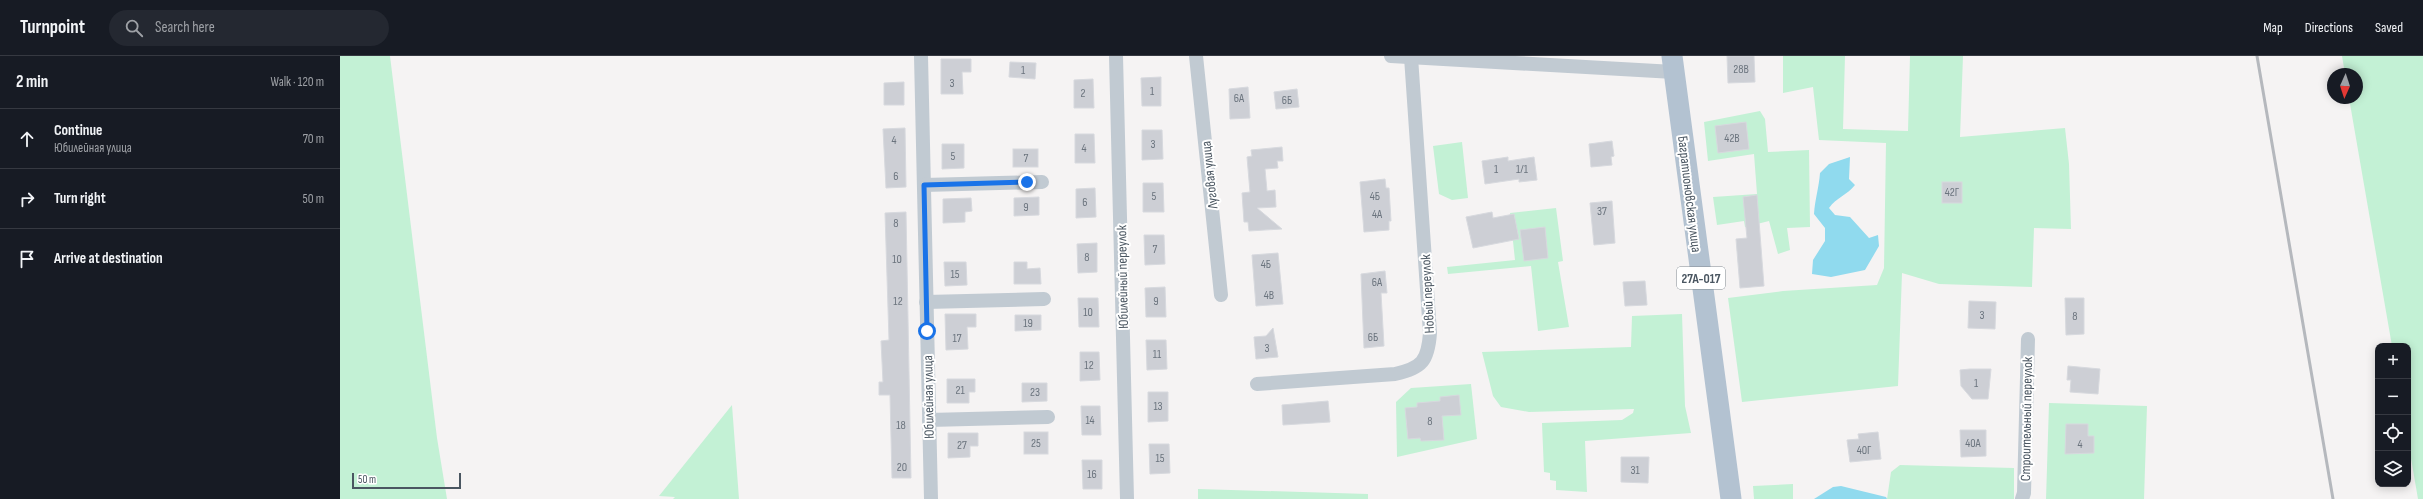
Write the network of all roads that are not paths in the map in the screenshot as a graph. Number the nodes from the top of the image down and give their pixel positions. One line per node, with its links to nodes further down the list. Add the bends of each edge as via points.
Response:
1 (921, 56): 8 (street, Юбилейная улица)
2 (1116, 56): 17 (street, Юбилейный переулок)
3 (1196, 56): 9 (street, Луговая улица)
4 (1391, 56): 5 (street)
5 (1414, 57): 6 (street); 13 (street, Новый переулок, via 1430,333 1426,358 1414,368 1395,374)
6 (1673, 64): 18 (main road, Багратионовская улица / 27А-017)
7 (1042, 182): 8 (street)
8 (924, 185): 11 (street, Юбилейная улица)
9 (1221, 294)
10 (1044, 300): 11 (street)
11 (926, 302): 15 (street, Юбилейная улица)
12 (2028, 339): 19 (street, Строительный переулок)
13 (1258, 384)
14 (1048, 417): 15 (street)
15 (929, 420): 16 (street, Юбилейная улица)
16 (931, 499)
17 (1127, 499)
18 (1731, 499)
19 (2022, 499)

